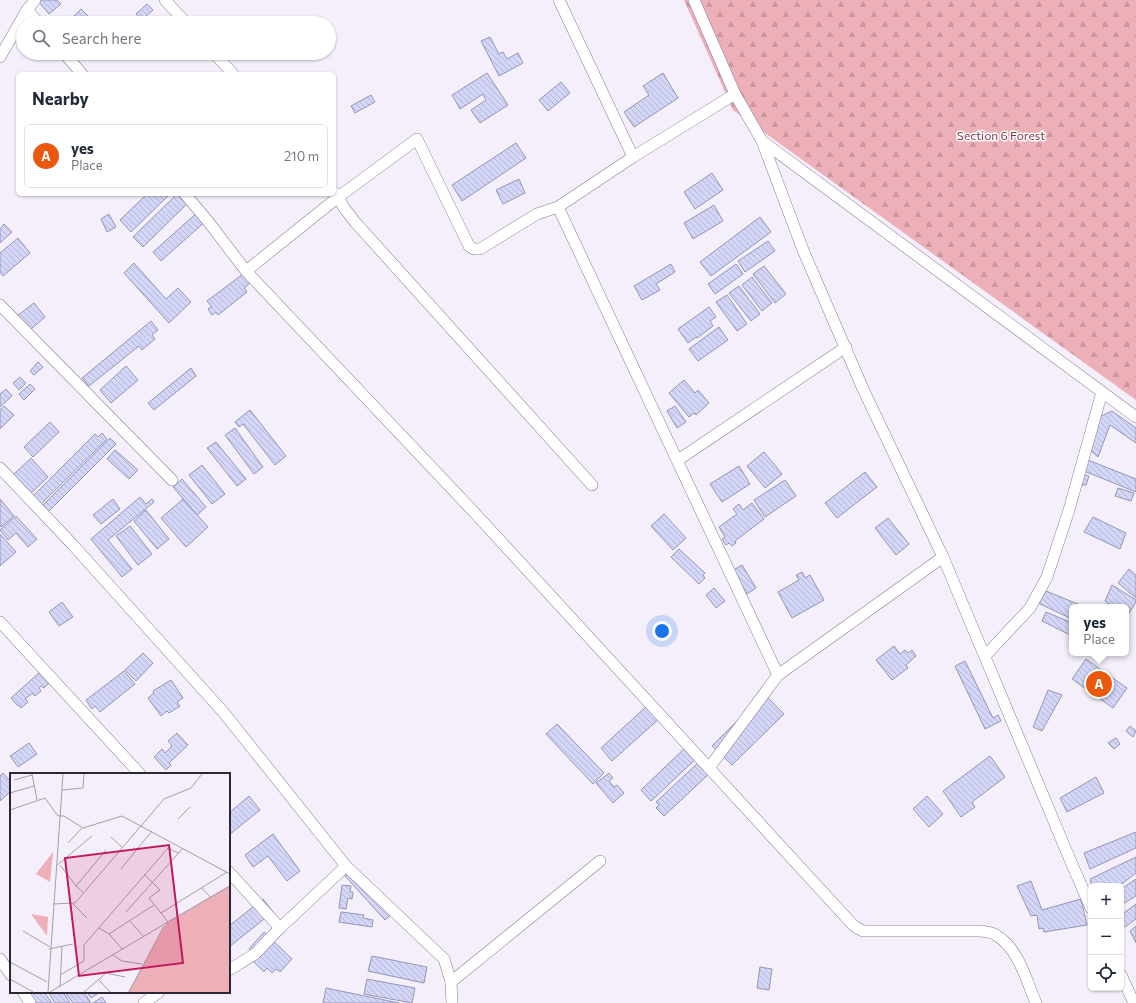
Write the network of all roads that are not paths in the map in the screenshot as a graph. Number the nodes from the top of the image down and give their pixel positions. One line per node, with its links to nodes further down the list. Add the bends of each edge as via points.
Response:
1 (35, 0): 5 (street)
2 (164, 0): 8 (street)
3 (559, 0): 17 (street)
4 (694, 0): 15 (street)
5 (27, 10): 6 (street); 7 (street)
6 (24, 16)
7 (32, 16)
8 (179, 16)
9 (16, 29): 10 (street)
10 (0, 57)
11 (70, 60): 13 (street)
12 (220, 60): 14 (street)
13 (80, 72)
14 (231, 72)
15 (735, 94): 16 (street); 17 (street)
16 (762, 141): 24 (street, via 803,250); 25 (street)
17 (633, 157): 21 (street)
18 (336, 195): 21 (street, via 417,139 469,246 474,249 480,249 537,214); 30 (street, via 355,222)
19 (186, 196): 22 (street)
20 (335, 196): 22 (street)
21 (558, 207): 27 (street)
22 (246, 271): 35 (street, via 472,510)
23 (0, 306): 29 (street)
24 (846, 347): 27 (street); 31 (street, via 863,389)
25 (1102, 392): 26 (street); 33 (street, via 1047,577 1030,608)
26 (1136, 417)
27 (678, 460): 34 (street)
28 (0, 468): 38 (street, via 224,713)
29 (172, 480)
30 (592, 485)
31 (943, 557): 33 (street); 34 (street)
32 (0, 622): 36 (street)
33 (985, 656): 40 (street)
34 (778, 675): 35 (street)
35 (709, 768): 52 (street, via 854,926 863,931 981,931 995,934 1005,941 1016,955)
36 (139, 773)
37 (600, 861): 46 (street)
38 (346, 866): 41 (street); 46 (street, via 444,959)
39 (230, 873): 41 (street)
40 (1088, 901)
41 (280, 928): 43 (street, via 255,954)
42 (0, 959): 44 (street)
43 (230, 969)
44 (10, 974)
45 (1124, 981): 53 (street)
46 (451, 982): 51 (street)
47 (23, 993): 49 (street)
48 (158, 993): 50 (street)
49 (30, 1003)
50 (144, 1003)
51 (452, 1003)
52 (1036, 1003)
53 (1134, 1003)

